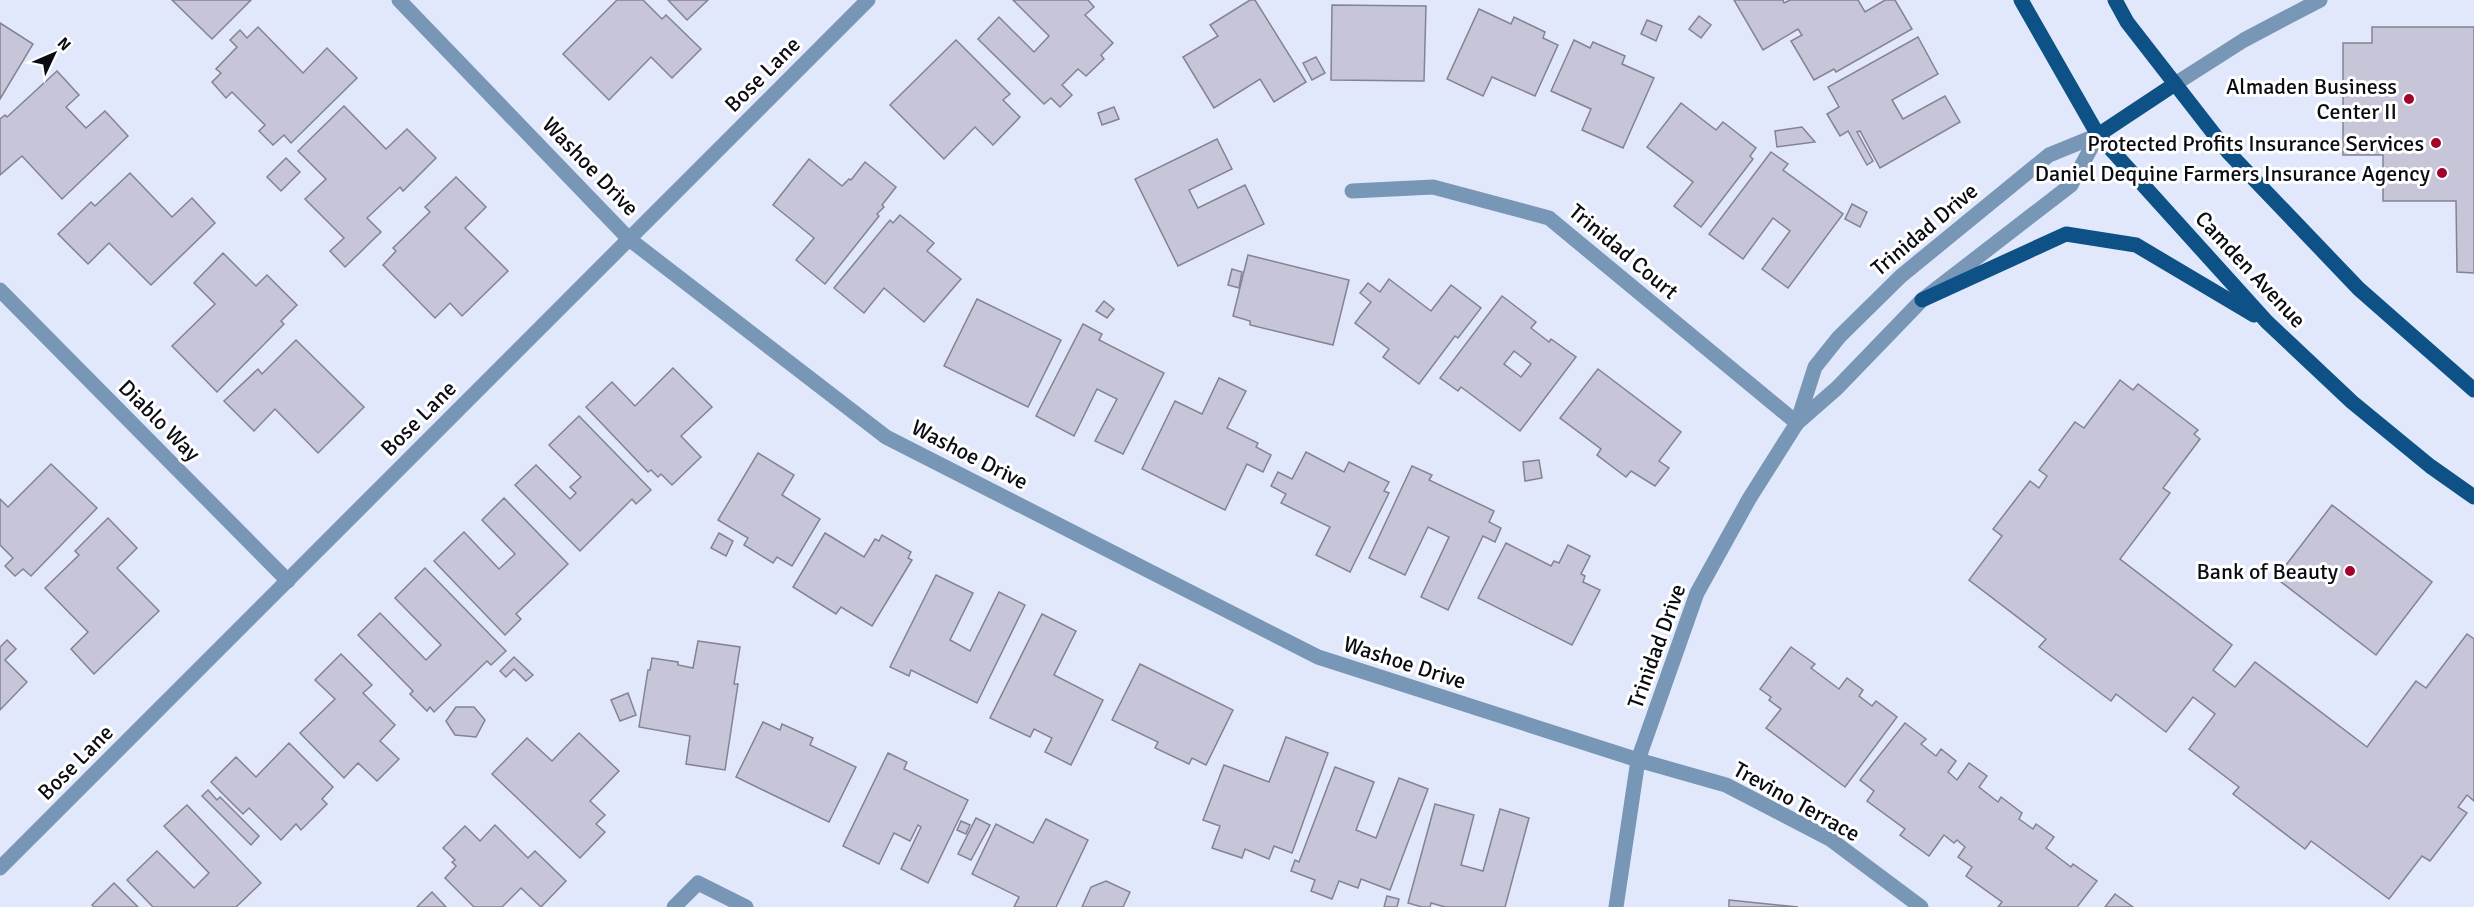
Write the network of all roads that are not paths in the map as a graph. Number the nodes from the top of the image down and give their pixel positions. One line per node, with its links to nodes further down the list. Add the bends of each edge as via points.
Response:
1 (399, 0): 9 (street, Washoe Drive)
2 (868, 0): 9 (street, Bose Lane)
3 (2021, 0): 7 (main road, Camden Avenue)
4 (2115, 0): 6 (main road, via 2127,22)
5 (2320, 0): 6 (street, Trinidad Drive, via 2244,40)
6 (2175, 84): 7 (main road, Trinidad Drive); 13 (main road, via 2228,152 2359,289)
7 (2098, 135): 11 (street, Trinidad Drive, via 2071,185); 12 (main road, Camden Avenue); 14 (street, Trinidad Drive, via 2049,155 1901,276 1839,337 1815,368)
8 (1352, 191): 14 (street, Trinidad Court, via 1433,187 1548,218)
9 (629, 238): 16 (street, Bose Lane); 17 (street, Washoe Drive, via 886,437 1318,657)
10 (0, 290): 16 (street, Diablo Way)
11 (1922, 300): 12 (main road, via 2066,234 2136,245); 14 (street, Trinidad Drive, via 1837,388)
12 (2267, 322): 15 (main road, Camden Avenue, via 2352,402)
13 (2474, 390)
14 (1797, 423): 17 (street, Trinidad Drive, via 1697,593)
15 (2474, 497)
16 (288, 581): 18 (street, Bose Lane)
17 (1638, 760): 21 (street, Trinidad Drive); 22 (street, Trevino Terrace, via 1726,785 1830,839)
18 (0, 868)
19 (674, 907): 20 (street, via 698,884)
20 (746, 907)
21 (1616, 907)
22 (1921, 907)

